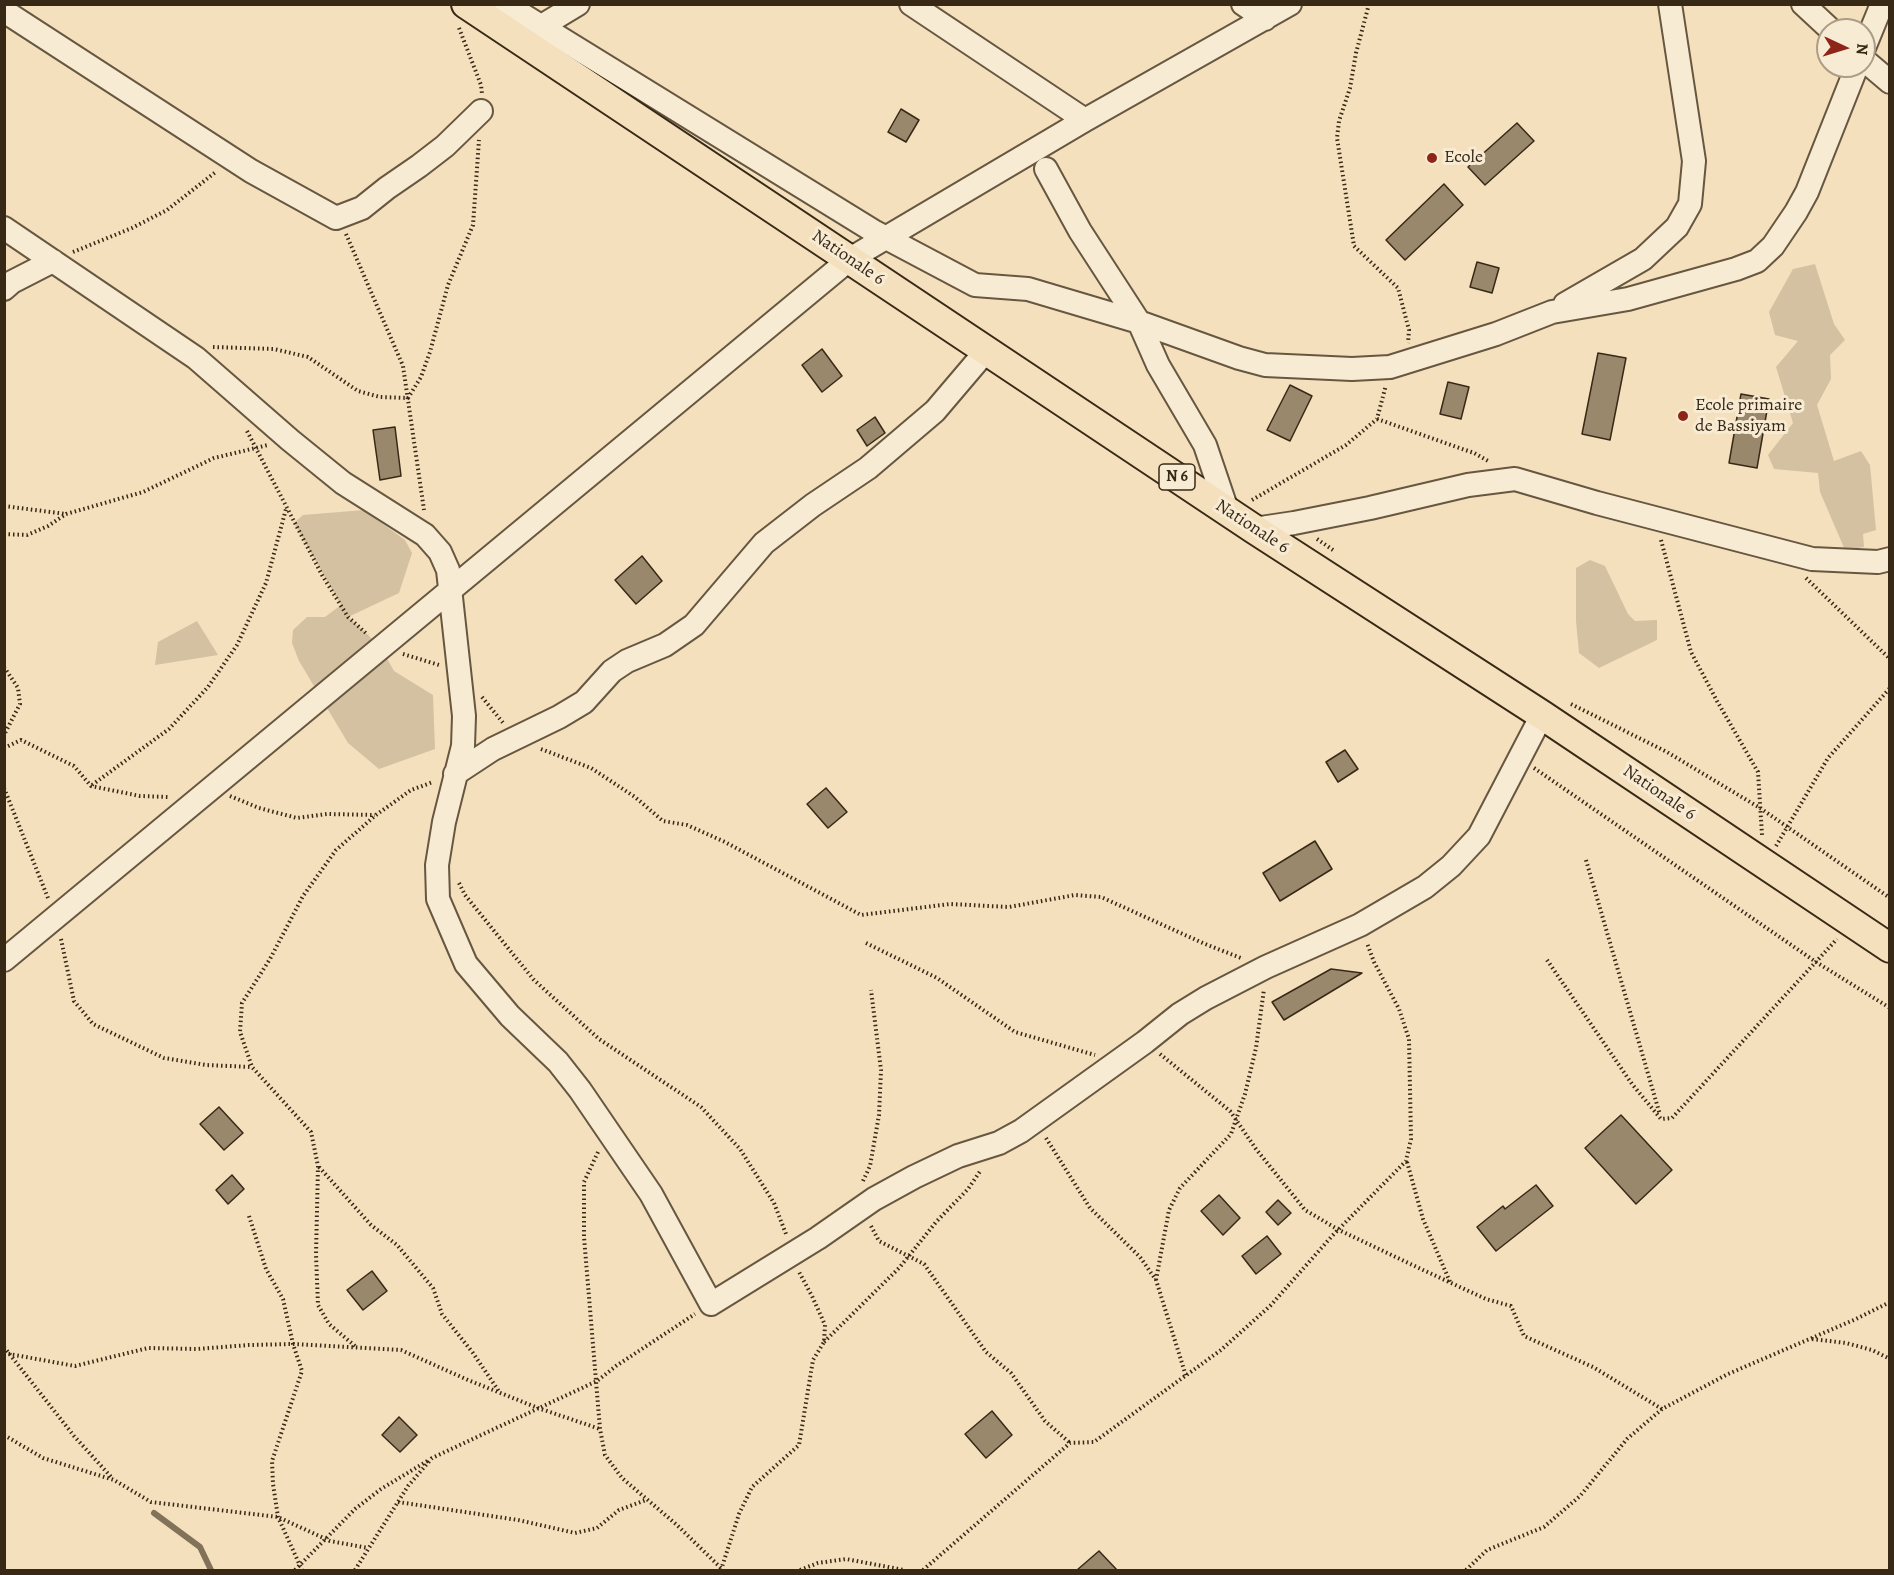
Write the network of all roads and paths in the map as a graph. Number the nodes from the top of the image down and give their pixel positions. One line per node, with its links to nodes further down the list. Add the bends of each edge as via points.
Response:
1 (505, 4): 15 (street)
2 (578, 4): 15 (street)
3 (911, 4): 20 (street)
4 (1243, 4): 13 (street)
5 (1290, 4): 13 (street)
6 (1369, 4): 33 (path, via 1337,138 1354,246 1398,288 1409,330)
7 (1670, 4): 29 (street, via 1694,161 1690,204 1677,227 1643,259)
8 (1803, 4): 12 (street)
9 (1882, 4): 14 (street)
10 (4, 10): 22 (street)
11 (462, 14): 15 (main road, Nationale 6 / N 6); 19 (path, via 481,85)
12 (1818, 18)
13 (1264, 19): 20 (street)
14 (1876, 19)
15 (530, 33): 25 (street); 26 (main road, Nationale 6 / N 6)
16 (1876, 70): 18 (street)
17 (1852, 78): 29 (street, via 1797,212 1757,261 1628,299)
18 (1890, 82)
19 (481, 111): 23 (street, via 419,166 362,208); 34 (path, via 473,225 448,285 421,377)
20 (1086, 120): 25 (street)
21 (1046, 169): 30 (street, via 1080,231)
22 (251, 171): 23 (street); 27 (path, via 217,171 167,210)
23 (336, 218): 34 (path, via 349,239 403,366)
24 (4, 228): 27 (street)
25 (886, 238): 26 (street); 30 (street, via 975,285 1028,289)
26 (850, 259): 32 (main road, Nationale 6 / N 6); 52 (street)
27 (53, 261): 28 (street); 31 (street)
28 (4, 289)
29 (1552, 312): 33 (street)
30 (1139, 322): 33 (street, via 1265,365 1352,369); 40 (street, via 1158,365)
31 (178, 346): 34 (path, via 274,349 308,357 358,391); 37 (street)
32 (986, 351): 40 (main road, Nationale 6 / N 6); 60 (street, via 935,411 868,468 764,543 694,625 665,645 612,670 584,702)
33 (1399, 364): 35 (path)
34 (408, 398): 48 (path)
35 (1377, 419): 39 (path, via 1474,453); 40 (path, via 1346,445)
36 (245, 427): 38 (path)
37 (290, 440): 38 (path); 48 (street, via 343,483)
38 (256, 448): 42 (path); 43 (path, via 214,458 143,492)
39 (1515, 479): 45 (street); 46 (street, via 1468,485)
40 (1240, 505): 44 (main road, Nationale 6 / N 6); 44 (path)
41 (4, 506): 43 (path)
42 (286, 509): 53 (path, via 348,617); 63 (path, via 266,583 237,645 208,687 169,729)
43 (66, 514): 47 (path, via 27,535)
44 (1257, 517): 46 (street); 58 (main road, Nationale 6 / N 6)
45 (1655, 519): 50 (street, via 1812,559); 65 (path, via 1691,652 1758,772)
46 (1294, 523): 49 (path)
47 (4, 534)
48 (425, 535): 52 (street, via 440,552 448,570)
49 (1333, 550)
50 (1890, 559)
51 (1803, 575): 54 (path)
52 (450, 591): 53 (street); 56 (street)
53 (383, 647): 56 (path); 71 (street)
54 (1890, 658)
55 (4, 667): 59 (path, via 18,688 20,704)
56 (461, 673): 60 (path); 62 (street, via 463,746)
57 (1890, 688): 66 (path, via 1828,758)
58 (1552, 707): 61 (street); 65 (path, via 1667,752); 69 (main road, Nationale 6 / N 6)
59 (4, 735)
60 (515, 738): 62 (street); 79 (path, via 591,768 663,821 687,825 725,842 861,915 950,904 1009,907 1075,895 1101,897 1204,944)
61 (1520, 759): 73 (street, via 1479,836 1451,866 1425,887); 78 (path)
62 (455, 774): 67 (street); 84 (path, via 411,790 376,815 336,850 303,896 242,1003 240,1032)
63 (91, 786)
64 (4, 788): 71 (path)
65 (1760, 808): 66 (path); 69 (path)
66 (1788, 827): 69 (path); 70 (path)
67 (440, 847): 88 (street, via 438,899 466,964 510,1016 558,1062); 95 (path, via 465,895 534,980 599,1039 701,1107 740,1149 774,1203)
68 (1586, 860): 85 (path)
69 (1764, 864): 72 (main road, Nationale 6 / N 6)
70 (1890, 898)
71 (56, 918): 76 (street); 84 (path, via 74,1001 93,1024 164,1058)
72 (1851, 923): 75 (main road, Nationale 6 / N 6); 78 (path)
73 (1360, 925): 79 (street); 90 (path, via 1409,1039 1411,1139)
74 (866, 943): 83 (path, via 937,978 1014,1032)
75 (1890, 948)
76 (4, 960)
77 (1547, 960): 85 (path, via 1632,1084)
78 (1816, 962): 81 (path); 85 (path, via 1672,1118)
79 (1266, 967): 82 (street, via 1180,1014); 86 (path, via 1256,1048)
80 (871, 990): 92 (path, via 881,1070 879,1115)
81 (1890, 1008)
82 (1145, 1042): 83 (street); 86 (path, via 1230,1111)
83 (1118, 1062): 87 (street)
84 (252, 1067): 91 (path, via 311,1132)
85 (1661, 1119)
86 (1235, 1121): 94 (path, via 1305,1210); 97 (path, via 1231,1134 1180,1188 1169,1210)
87 (1036, 1122): 89 (street); 97 (path, via 1090,1208 1140,1257)
88 (607, 1132): 100 (street, via 651,1194); 109 (path, via 584,1182 584,1237)
89 (999, 1143): 92 (street, via 958,1156); 96 (path, via 968,1189)
90 (1406, 1161): 94 (path); 98 (path, via 1423,1219)
91 (318, 1166): 104 (path, via 318,1305 329,1324); 110 (path, via 371,1225 397,1245 433,1288 442,1314)
92 (861, 1198): 95 (street, via 818,1239); 96 (path, via 879,1241)
93 (249, 1216): 103 (path, via 266,1269 283,1299)
94 (1339, 1230): 98 (path); 108 (path, via 1271,1305)
95 (793, 1253): 100 (street); 102 (path, via 795,1266 825,1325)
96 (909, 1256): 102 (path); 115 (path, via 924,1264 986,1352 1011,1373 1045,1421)
97 (1156, 1280): 108 (path)
98 (1450, 1282): 112 (path, via 1511,1306 1524,1336 1593,1367)
99 (1890, 1302): 101 (path)
100 (711, 1304): 109 (path)
101 (1811, 1339): 107 (path, via 1846,1343); 112 (path, via 1728,1374)
102 (824, 1342): 126 (path, via 813,1360 799,1445 752,1487 739,1514)
103 (293, 1344): 104 (path); 106 (path, via 148,1348 75,1366); 120 (path, via 302,1371 272,1461)
104 (355, 1346): 110 (path, via 400,1350)
105 (4, 1347): 106 (path)
106 (7, 1354): 117 (path)
107 (1890, 1359)
108 (1186, 1376): 115 (path, via 1094,1442)
109 (597, 1381): 111 (path); 113 (path)
110 (500, 1393): 111 (path)
111 (538, 1408): 113 (path); 116 (path)
112 (1662, 1409): 130 (path, via 1627,1439 1580,1496 1544,1527 1487,1550)
113 (600, 1429): 118 (path, via 605,1455 622,1478)
114 (4, 1435): 117 (path, via 44,1458)
115 (1070, 1443): 129 (path)
116 (432, 1458): 119 (path); 121 (path, via 381,1489)
117 (114, 1480): 120 (path, via 151,1502)
118 (647, 1500): 119 (path, via 619,1510 597,1528 575,1533); 126 (path)
119 (398, 1502): 122 (path)
120 (278, 1517): 121 (path); 123 (path)
121 (326, 1539): 122 (path); 123 (path)
122 (368, 1548): 125 (path)
123 (300, 1568): 124 (path)
124 (295, 1570)
125 (355, 1570)
126 (722, 1570)
127 (800, 1570): 128 (path, via 846,1559)
128 (904, 1570)
129 (922, 1570)
130 (1466, 1570)

